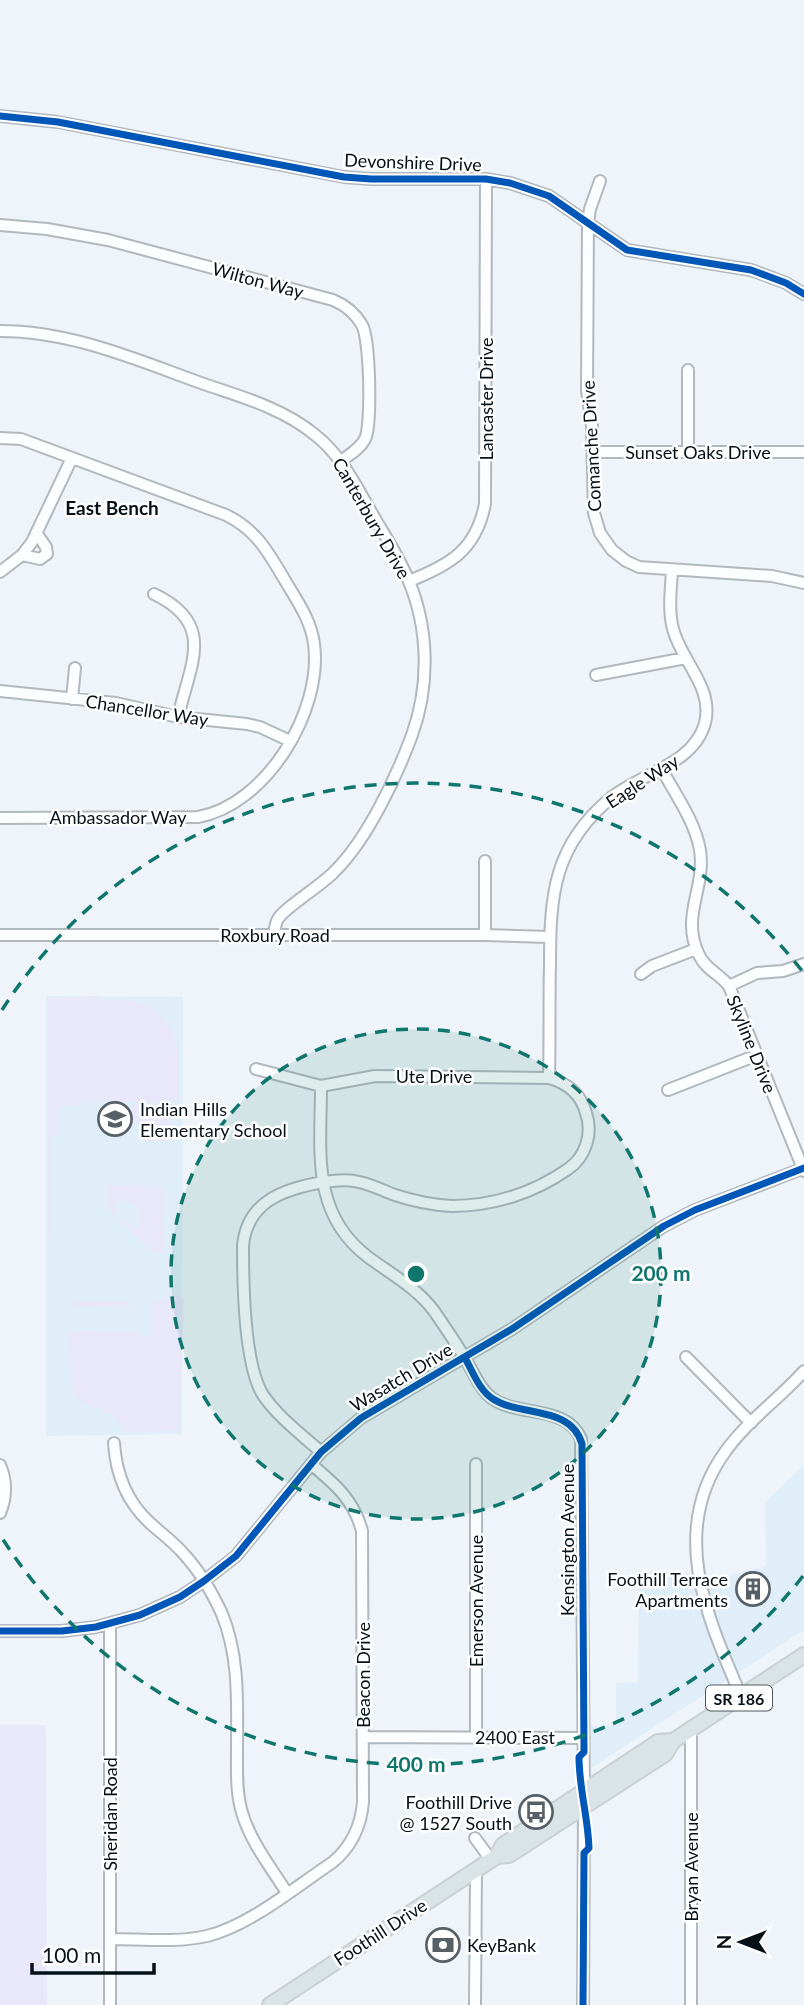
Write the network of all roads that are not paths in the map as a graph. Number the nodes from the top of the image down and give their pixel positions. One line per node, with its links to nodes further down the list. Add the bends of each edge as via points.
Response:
1 (0, 116): 2 (street, Devonshire Drive, via 58,122 344,177)
2 (486, 179): 4 (street, Devonshire Drive, via 548,196); 19 (street, Lancaster Drive, via 485,505 480,525 464,550 444,566)
3 (600, 181): 4 (street, Comanche Drive)
4 (588, 223): 6 (street, Devonshire Drive, via 627,250 751,270); 10 (street, Comanche Drive, via 587,390)
5 (0, 225): 14 (street, Wilton Way, via 108,240 345,307 362,324 367,342 368,425 363,442)
6 (804, 294)
7 (0, 331): 14 (street, Canterbury Drive, via 90,343 262,405 301,424)
8 (688, 370): 11 (street)
9 (0, 438): 13 (street, Ambassador Way, via 21,439)
10 (593, 453): 11 (street, Sunset Oaks Drive); 17 (street, Comanche Drive, via 594,513 606,542 632,564)
11 (688, 453): 12 (street, Sunset Oaks Drive)
12 (804, 453)
13 (72, 458): 15 (street); 28 (street, Ambassador Way, via 226,515 247,527 266,548 303,611 314,646 311,695)
14 (341, 461): 19 (street, Canterbury Drive)
15 (37, 534): 16 (street); 16 (street, via 47,554 40,559)
16 (22, 555): 18 (street)
17 (673, 570): 20 (street, Comanche Drive, via 772,576); 22 (street, Eagle Way, via 671,618)
18 (0, 572)
19 (409, 581): 33 (street, Canterbury Drive, via 425,657 411,737 356,846 335,872 279,917)
20 (804, 583)
21 (154, 594): 27 (street, via 178,608 194,634 195,656)
22 (686, 658): 24 (street); 29 (street, Eagle Way, via 706,700 705,724 691,748)
23 (75, 668): 26 (street)
24 (596, 674)
25 (0, 691): 26 (street, Chancellor Way)
26 (72, 699): 27 (street, Chancellor Way, via 123,704)
27 (178, 717): 28 (street, Chancellor Way, via 253,725)
28 (290, 741): 30 (street, Ambassador Way, via 262,781 207,816)
29 (661, 768): 35 (street, Eagle Way, via 611,798 576,837 557,877); 36 (street, via 700,850 700,879 691,920)
30 (0, 818)
31 (485, 861): 34 (street)
32 (0, 934): 33 (street, Roxbury Road)
33 (274, 934): 34 (street, Roxbury Road)
34 (485, 934): 35 (street, Roxbury Road)
35 (550, 937): 42 (street, Eagle Way)
36 (696, 949): 38 (street); 39 (street, Skyline Drive, via 706,966)
37 (804, 964): 39 (street, via 757,973)
38 (641, 974)
39 (729, 986): 40 (street, Skyline Drive)
40 (757, 1055): 44 (street); 45 (street, Skyline Drive)
41 (256, 1069): 43 (street)
42 (549, 1077): 43 (street, Ute Drive, via 375,1076); 46 (street, via 579,1097 589,1132 577,1162 539,1186 499,1200 451,1206 409,1199 345,1179)
43 (321, 1086): 46 (street, Kensington Avenue)
44 (668, 1090)
45 (804, 1169): 48 (street, Wasatch Drive, via 664,1226)
46 (323, 1182): 48 (street, Kensington Avenue, via 341,1231 421,1297); 53 (street, via 299,1186 266,1202 248,1225 243,1247 253,1374 273,1408)
47 (686, 1357): 51 (street)
48 (465, 1358): 53 (street, Wasatch Drive, via 368,1414); 66 (street, Kensington Avenue, via 489,1396 509,1406 563,1419 581,1439)
49 (804, 1371): 50 (street)
50 (799, 1384): 51 (street)
51 (751, 1423): 62 (street, via 713,1470 695,1531 701,1589)
52 (114, 1443): 58 (street, via 119,1475 134,1505 185,1555)
53 (321, 1452): 54 (street, Wasatch Drive)
54 (311, 1464): 58 (street, Wasatch Drive, via 249,1542); 64 (street, Beacon Drive, via 347,1497 362,1531)
55 (476, 1464): 65 (street, Emerson Avenue)
56 (0, 1465): 57 (street, via 6,1483)
57 (0, 1513)
58 (204, 1581): 59 (street, Wasatch Drive, via 161,1606); 73 (street, via 221,1614 234,1661 241,1808 253,1839)
59 (110, 1624): 60 (street, Wasatch Drive, via 62,1631); 74 (street, Sheridan Road)
60 (0, 1631)
61 (804, 1655): 62 (main road, Foothill Drive / SR 186)
62 (741, 1696): 63 (main road, Foothill Drive / SR 186)
63 (691, 1729): 67 (main road, Foothill Drive / SR 186); 80 (street, Bryan Avenue)
64 (363, 1737): 65 (street, 2400 East); 73 (street, Beacon Drive, via 363,1802 355,1835 340,1857)
65 (476, 1737): 66 (street, 2400 East)
66 (583, 1738): 68 (street, Kensington Avenue)
67 (673, 1741): 68 (main road, Foothill Drive / SR 186, via 659,1742); 69 (main road, Foothill Drive / SR 186, via 665,1754)
68 (583, 1792): 71 (main road, Foothill Drive / SR 186, via 503,1845)
69 (583, 1807): 71 (main road, Foothill Drive / SR 186, via 509,1856); 79 (street)
70 (475, 1838): 71 (street)
71 (494, 1858): 72 (main road, Foothill Drive / SR 186)
72 (476, 1870): 75 (main road, Foothill Drive / SR 186); 78 (street)
73 (287, 1893): 74 (street, Beacon Drive, via 236,1925 205,1936)
74 (110, 1939): 76 (street, Sheridan Road)
75 (285, 2000): 77 (main road, Foothill Drive / SR 186)
76 (110, 2005)
77 (270, 2005)
78 (475, 2005)
79 (583, 2005)
80 (691, 2005)

